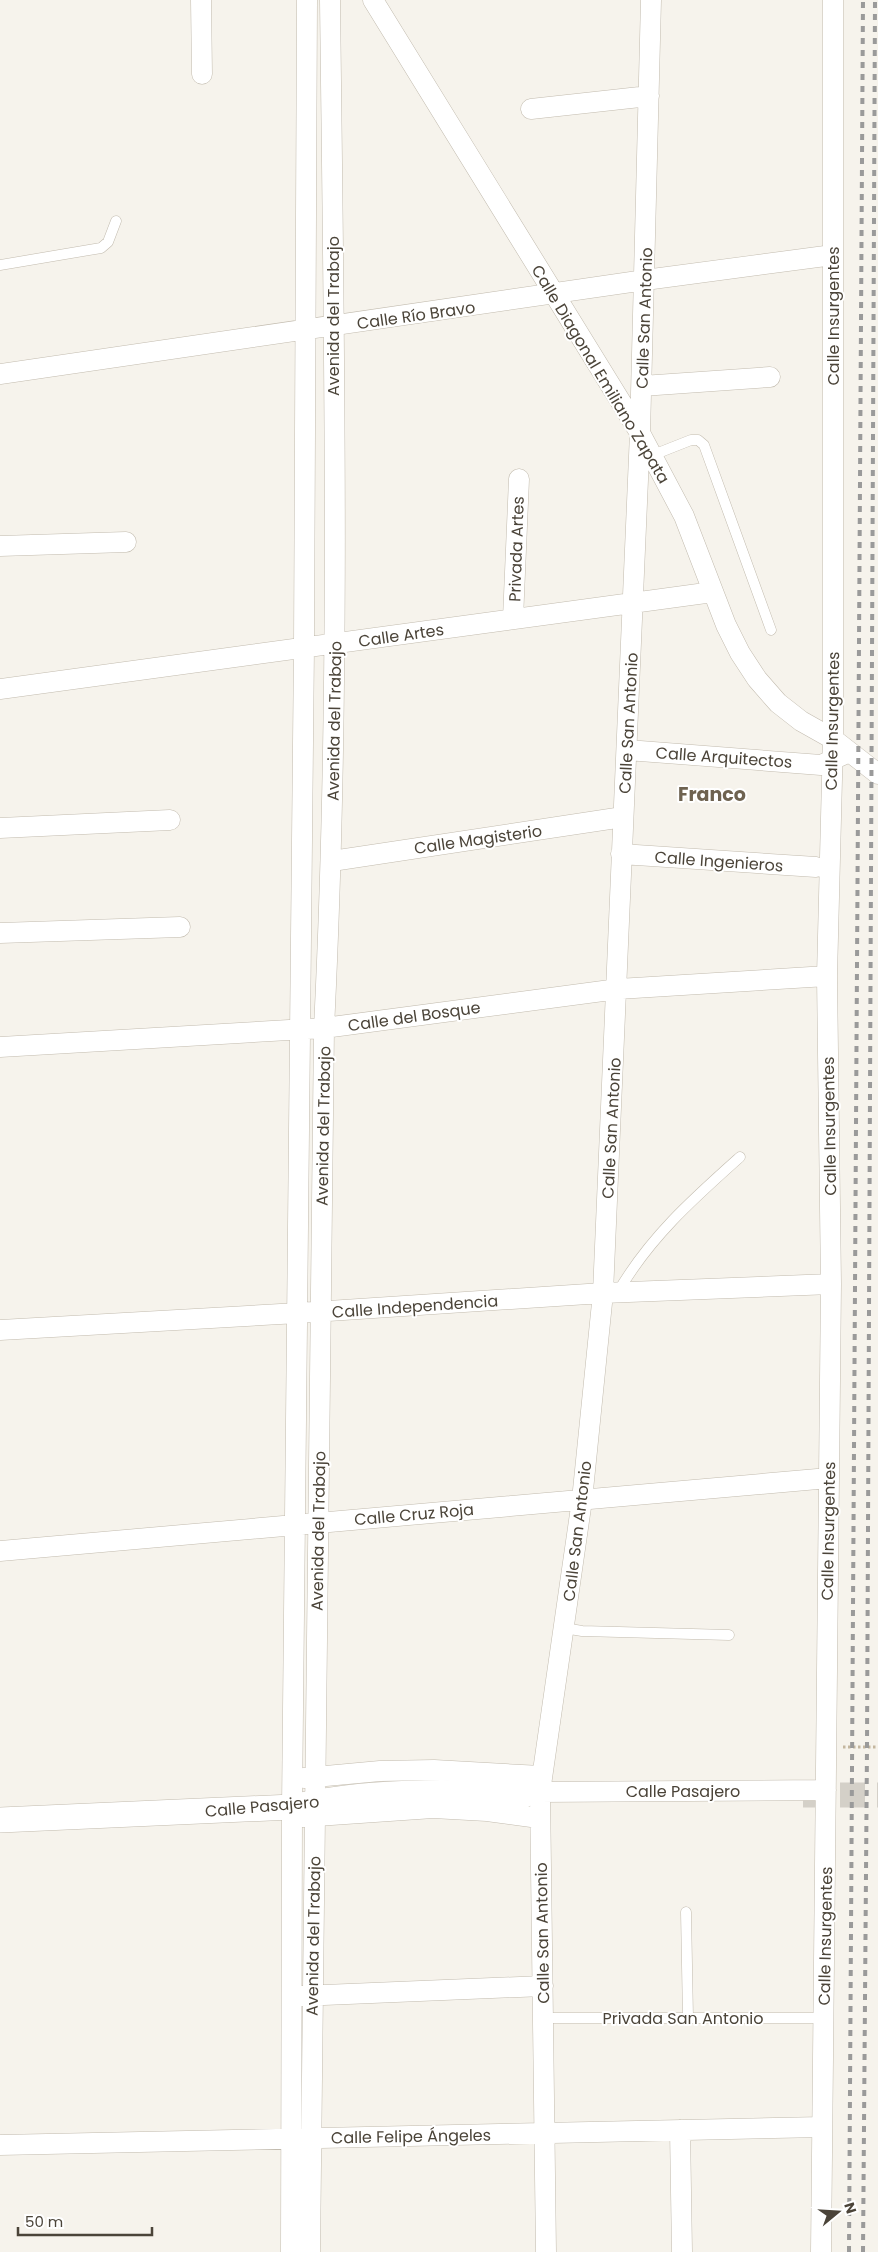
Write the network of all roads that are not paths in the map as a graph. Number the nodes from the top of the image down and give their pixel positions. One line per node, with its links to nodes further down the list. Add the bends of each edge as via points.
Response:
1 (201, 0): 7 (street)
2 (307, 0): 16 (street, Avenida del Trabajo)
3 (330, 0): 15 (street, Avenida del Trabajo)
4 (374, 0): 14 (street, Calle Diagonal Emiliano Zapata)
5 (651, 0): 8 (street, Calle San Antonio)
6 (832, 0): 11 (street, Calle Insurgentes)
7 (202, 74)
8 (649, 96): 9 (street); 13 (street, Calle San Antonio)
9 (530, 109)
10 (116, 221): 12 (lane, via 108,242 101,248)
11 (833, 255): 13 (street, Calle Río Bravo); 32 (street, Calle Insurgentes)
12 (0, 265)
13 (645, 280): 14 (street, Calle Río Bravo); 19 (street, Calle San Antonio)
14 (554, 294): 15 (street, Calle Río Bravo); 20 (street, Calle Diagonal Emiliano Zapata)
15 (334, 327): 16 (street, Calle Río Bravo); 29 (street, Avenida del Trabajo)
16 (306, 331): 17 (street, Calle Río Bravo); 30 (street, Avenida del Trabajo)
17 (0, 374)
18 (770, 378): 19 (street)
19 (642, 386): 20 (street, Calle San Antonio)
20 (640, 433): 21 (street, Calle Diagonal Emiliano Zapata); 26 (street, Calle San Antonio)
21 (652, 456): 25 (street, Calle Diagonal Emiliano Zapata, via 684,516); 28 (lane, via 691,440 698,440 704,445)
22 (519, 479): 27 (street, Privada Artes)
23 (126, 542): 24 (street)
24 (0, 546)
25 (714, 592): 26 (street, Calle Artes); 32 (street, Calle Diagonal Emiliano Zapata, via 740,653 758,679 778,703)
26 (634, 603): 27 (street, Calle Artes); 33 (street, Calle San Antonio)
27 (513, 619): 29 (street, Calle Artes)
28 (770, 630)
29 (335, 644): 30 (street, Calle Artes); 40 (street, Avenida del Trabajo)
30 (304, 647): 31 (street, Calle Artes); 46 (street, Avenida del Trabajo)
31 (0, 689)
32 (833, 739): 34 (street, Calle Diagonal Emiliano Zapata)
33 (627, 750): 34 (street, Calle Arquitectos); 36 (street, Calle San Antonio)
34 (834, 759): 35 (street, Calle Diagonal Emiliano Zapata); 44 (street, Calle Insurgentes)
35 (878, 774)
36 (623, 817): 39 (street, Calle San Antonio); 40 (street, Calle Magisterio)
37 (170, 820): 38 (street)
38 (0, 828)
39 (621, 854): 41 (street, Calle Ingenieros); 45 (street, Calle San Antonio)
40 (332, 860): 47 (street, Avenida del Trabajo)
41 (816, 867)
42 (180, 927): 43 (street)
43 (0, 932)
44 (827, 976): 45 (street, Calle del Bosque); 50 (street, Calle Insurgentes)
45 (618, 989): 47 (street, Calle del Bosque); 51 (street, Calle San Antonio)
46 (300, 1028): 47 (street, Calle del Bosque); 48 (street, Calle del Bosque); 53 (street, Avenida del Trabajo)
47 (324, 1028): 52 (street, Avenida del Trabajo)
48 (0, 1046)
49 (740, 1157): 51 (lane, via 674,1217)
50 (831, 1284): 51 (street, Calle Independencia); 55 (street, Calle Insurgentes)
51 (610, 1293): 52 (street, Calle Independencia); 56 (street, Calle San Antonio)
52 (320, 1312): 53 (street, Calle Independencia); 57 (street, Avenida del Trabajo)
53 (298, 1313): 54 (street, Calle Independencia); 58 (street, Avenida del Trabajo)
54 (0, 1330)
55 (829, 1478): 56 (street, Calle Cruz Roja); 64 (street, Calle Insurgentes)
56 (582, 1500): 57 (street, Calle Cruz Roja); 60 (street, Calle San Antonio)
57 (318, 1523): 58 (street, Calle Cruz Roja); 65 (street, Avenida del Trabajo)
58 (296, 1525): 59 (street, Calle Cruz Roja); 62 (street, Avenida del Trabajo)
59 (0, 1551)
60 (564, 1628): 61 (lane); 63 (street, Calle San Antonio)
61 (729, 1635)
62 (293, 1779): 65 (street, Avenida del Trabajo); 65 (street)
63 (535, 1788): 64 (street, Calle Pasajero); 65 (street, Calle Pasajero, via 443,1791); 66 (street, Calle San Antonio)
64 (826, 1790): 74 (street, Calle Insurgentes)
65 (306, 1804): 66 (street, via 487,1811); 67 (street, Calle Pasajero); 70 (street, Avenida del Trabajo); 71 (street, Avenida del Trabajo)
66 (539, 1818): 69 (street, Calle San Antonio)
67 (0, 1820)
68 (686, 1912): 73 (lane)
69 (542, 1986): 70 (street); 72 (street, Calle San Antonio)
70 (312, 1995): 71 (street); 78 (street, Avenida del Trabajo)
71 (292, 1996): 78 (street, Avenida del Trabajo)
72 (543, 2018): 73 (lane, Privada San Antonio); 77 (street, Calle San Antonio)
73 (688, 2018): 74 (lane, Privada San Antonio)
74 (824, 2018): 75 (street, Calle Insurgentes)
75 (822, 2127): 76 (street, Calle Felipe Ángeles); 84 (street, Calle Insurgentes)
76 (680, 2130): 77 (street, Calle Felipe Ángeles); 83 (street)
77 (545, 2133): 78 (street, Calle Felipe Ángeles); 82 (street, Calle San Antonio)
78 (301, 2139): 79 (street, Calle Felipe Ángeles); 80 (street, Avenida del Trabajo); 81 (street, Avenida del Trabajo)
79 (0, 2146)
80 (291, 2252)
81 (310, 2252)
82 (546, 2252)
83 (682, 2252)
84 (821, 2252)

